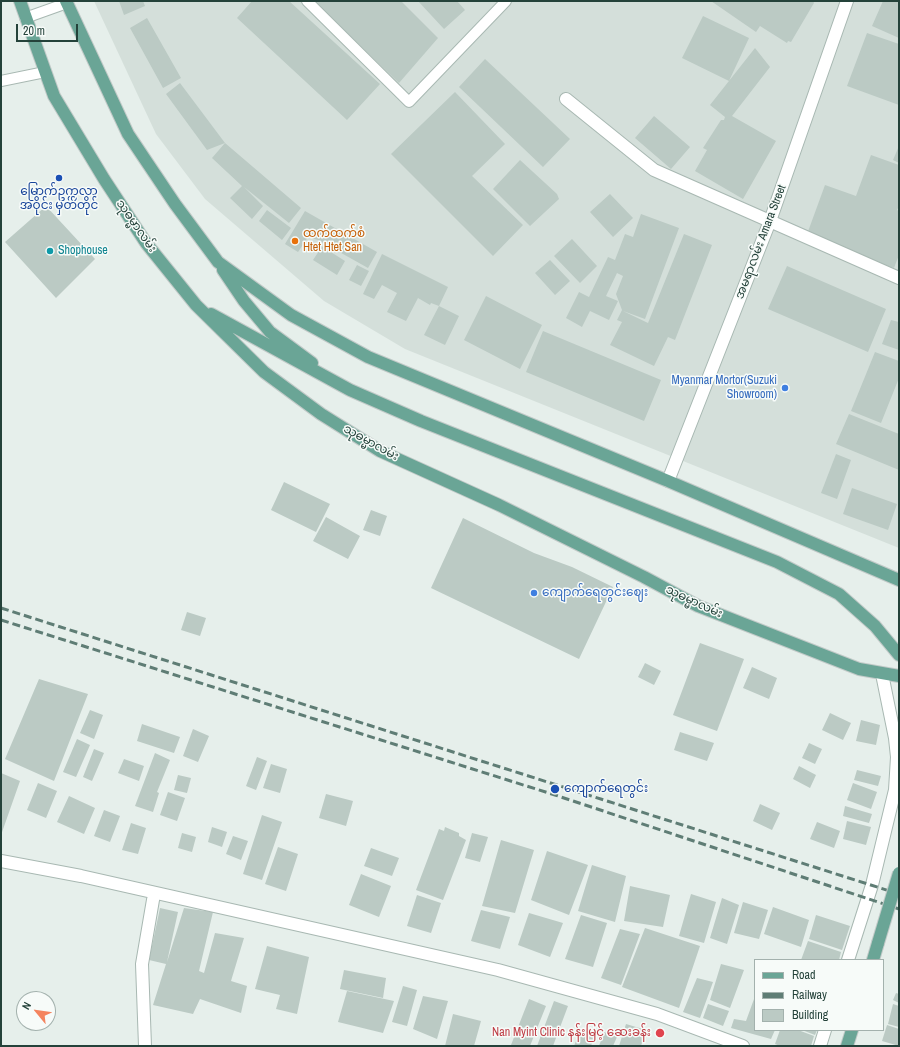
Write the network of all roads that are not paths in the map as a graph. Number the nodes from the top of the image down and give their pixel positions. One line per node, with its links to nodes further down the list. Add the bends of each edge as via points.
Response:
1 (20, 1): 6 (main road, သုဓမ္မာလမ်း)
2 (307, 1): 3 (lane, via 408,102)
3 (506, 1)
4 (847, 1): 10 (street, အမရာလမ်း Amara Street)
5 (66, 2): 6 (lane); 11 (main road, via 128,134)
6 (25, 18): 7 (main road, သုဓမ္မာလမ်း)
7 (45, 72): 8 (lane); 13 (main road, သုဓမ္မာလမ်း, via 54,96 104,179 146,243)
8 (1, 81)
9 (566, 100): 10 (street, via 654,170)
10 (770, 222): 12 (street); 15 (street, အမရာလမ်း Amara Street)
11 (218, 262): 14 (main road, via 244,301 270,332); 15 (main road, via 291,315 368,357)
12 (899, 278)
13 (196, 305): 14 (main road); 18 (main road, သုဓမ္မာလမ်း, via 264,372 321,414 380,451 499,505 698,606 859,669)
14 (350, 390): 17 (main road, via 421,421 777,562 839,594 875,626)
15 (668, 481): 16 (main road)
16 (899, 580)
17 (899, 655)
18 (882, 674): 19 (main road, သုဓမ္မာလမ်း); 25 (street, via 895,738 895,790 870,892)
19 (899, 676)
20 (1, 862): 22 (street, via 82,876)
21 (899, 873): 24 (main road, bridge)
22 (154, 894): 29 (street, via 142,964); 30 (street, via 498,970 657,1014)
23 (899, 903): 24 (main road, bridge)
24 (878, 943): 26 (main road)
25 (848, 959)
26 (873, 959)
27 (825, 1031): 31 (street)
28 (852, 1031): 32 (main road)
29 (145, 1046)
30 (743, 1046)
31 (820, 1046)
32 (847, 1046)

